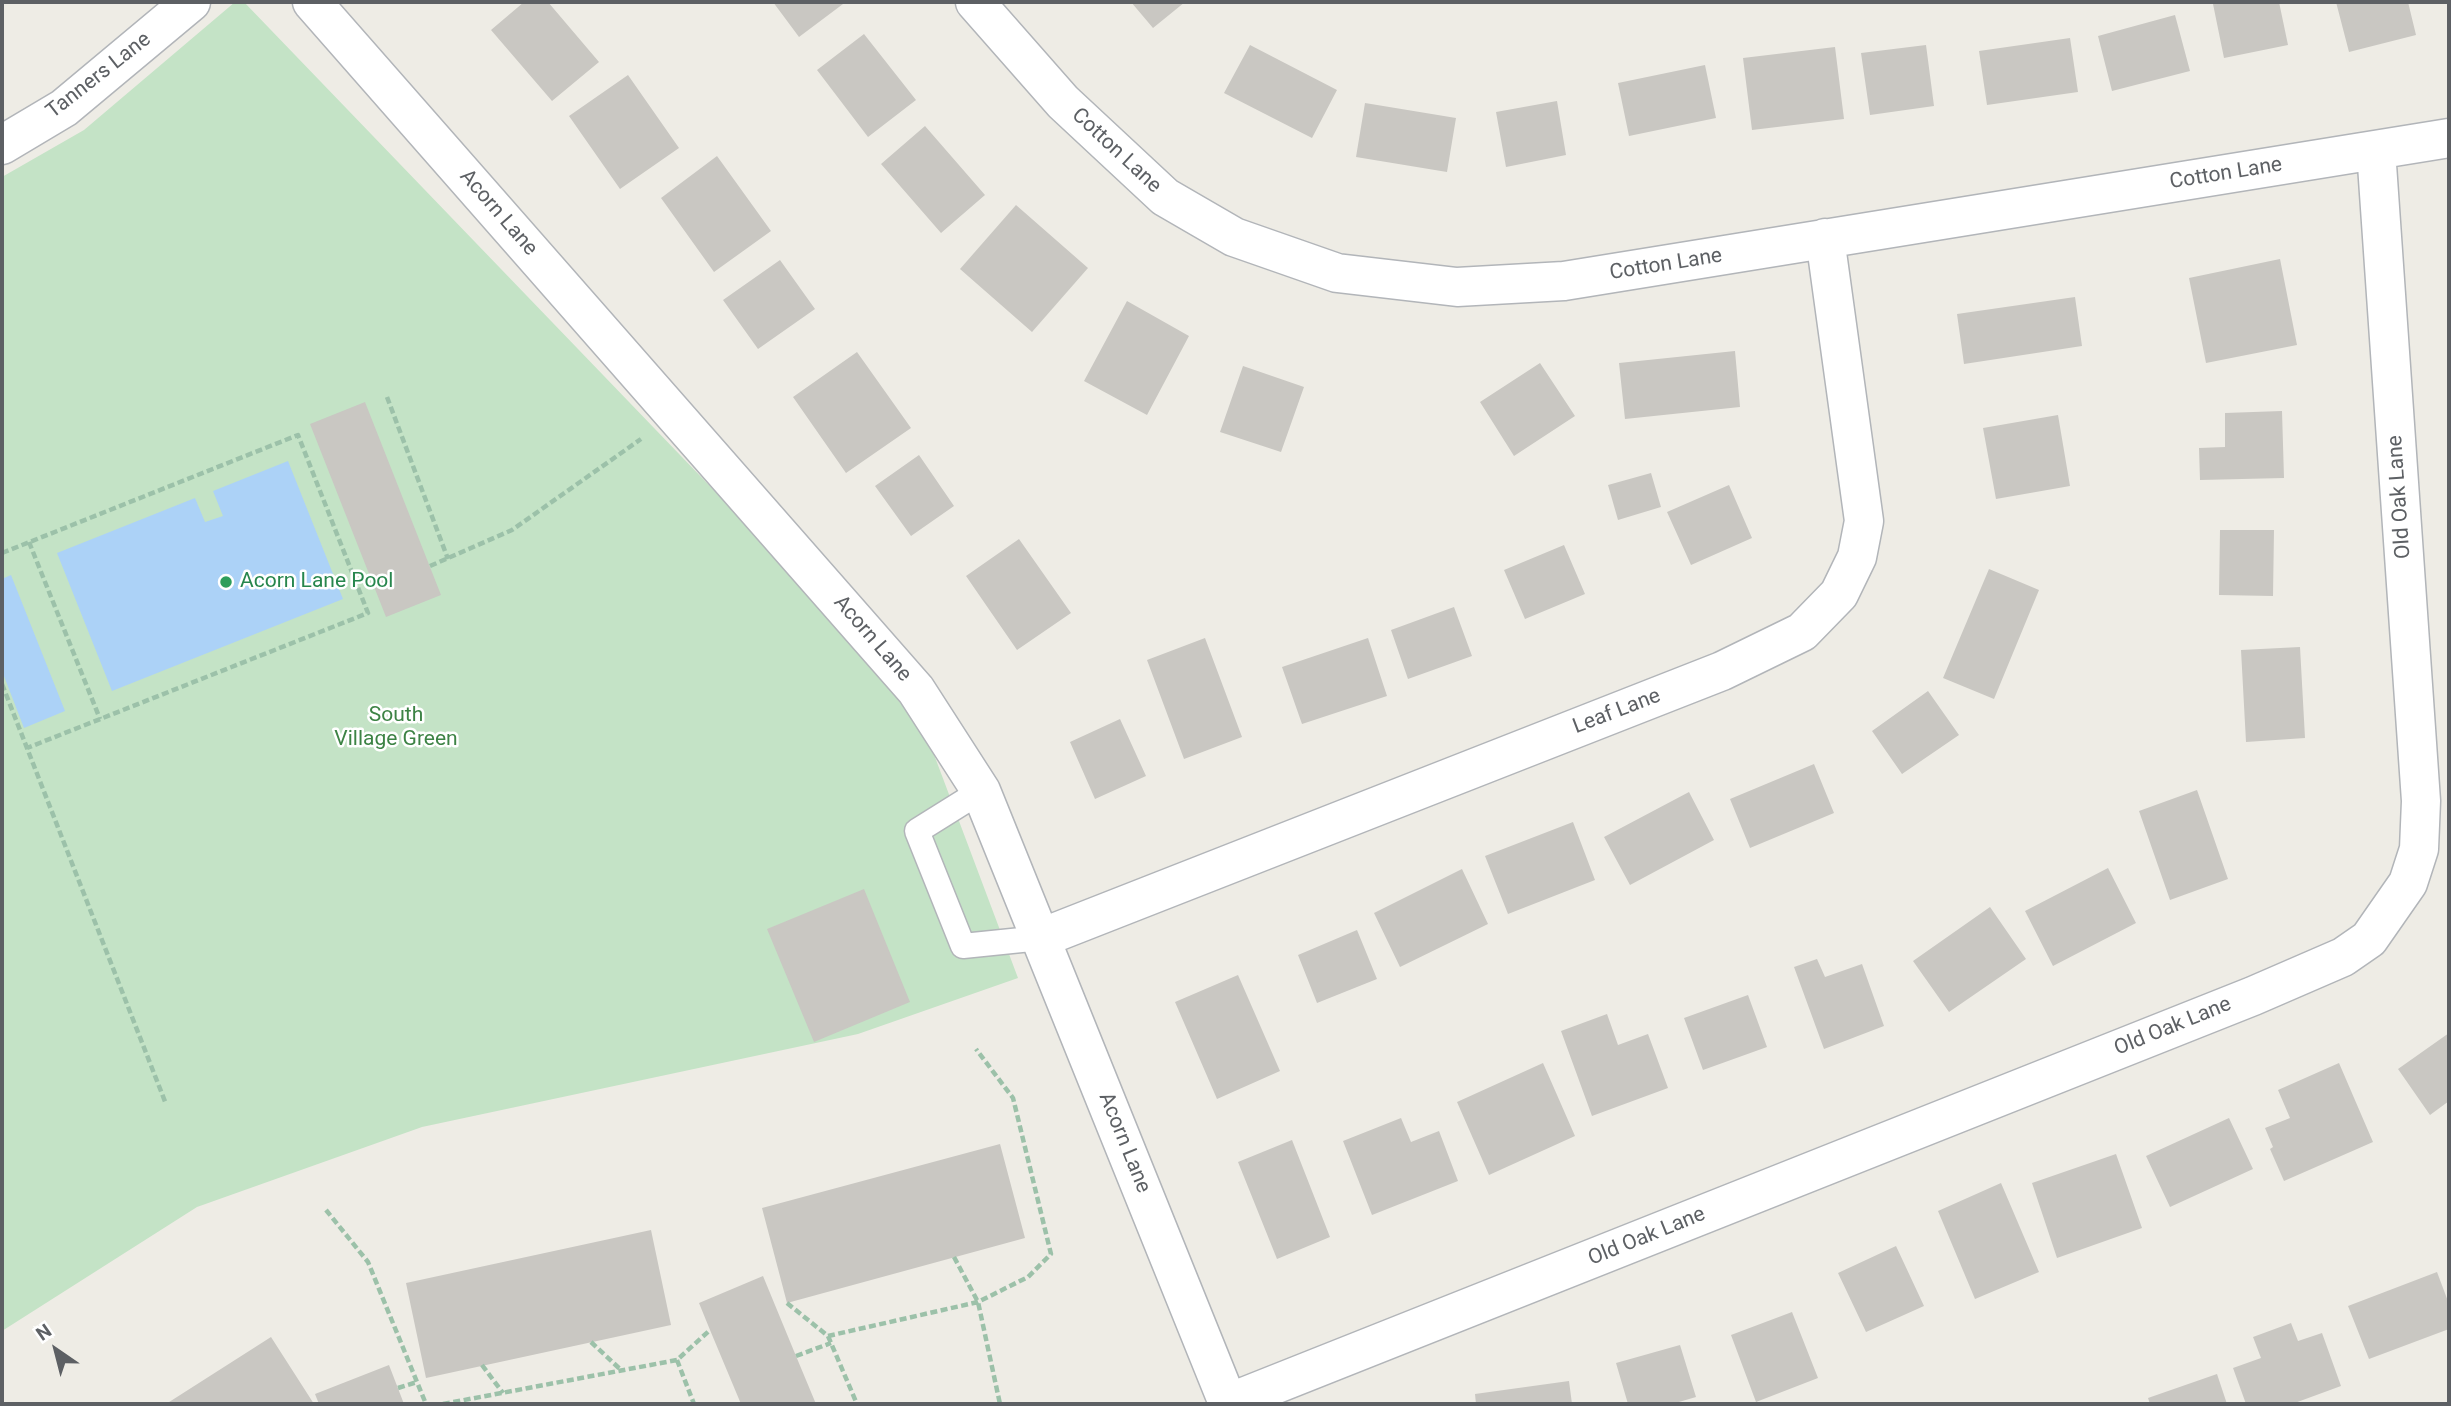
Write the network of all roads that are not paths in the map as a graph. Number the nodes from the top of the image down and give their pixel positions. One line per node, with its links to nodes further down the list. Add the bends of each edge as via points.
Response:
1 (191, 2): 5 (street, Tanners Lane, via 64,108)
2 (312, 2): 8 (street, Acorn Lane, via 916,690)
3 (975, 2): 7 (street, Cotton Lane, via 1063,102 1166,197 1234,237 1337,273 1457,287 1564,282)
4 (2449, 138): 6 (street, Cotton Lane)
5 (2, 145)
6 (2376, 150): 7 (street, Cotton Lane); 10 (street, Old Oak Lane, via 2421,801 2419,849 2408,883 2369,939 2343,957 2253,996)
7 (1825, 238): 9 (street, Leaf Lane, via 1864,521 1857,557 1839,594 1802,632 1721,671)
8 (981, 791): 9 (street, Acorn Lane); 9 (lane, via 917,831 963,946)
9 (1041, 938): 10 (street, Acorn Lane)
10 (1227, 1404)

